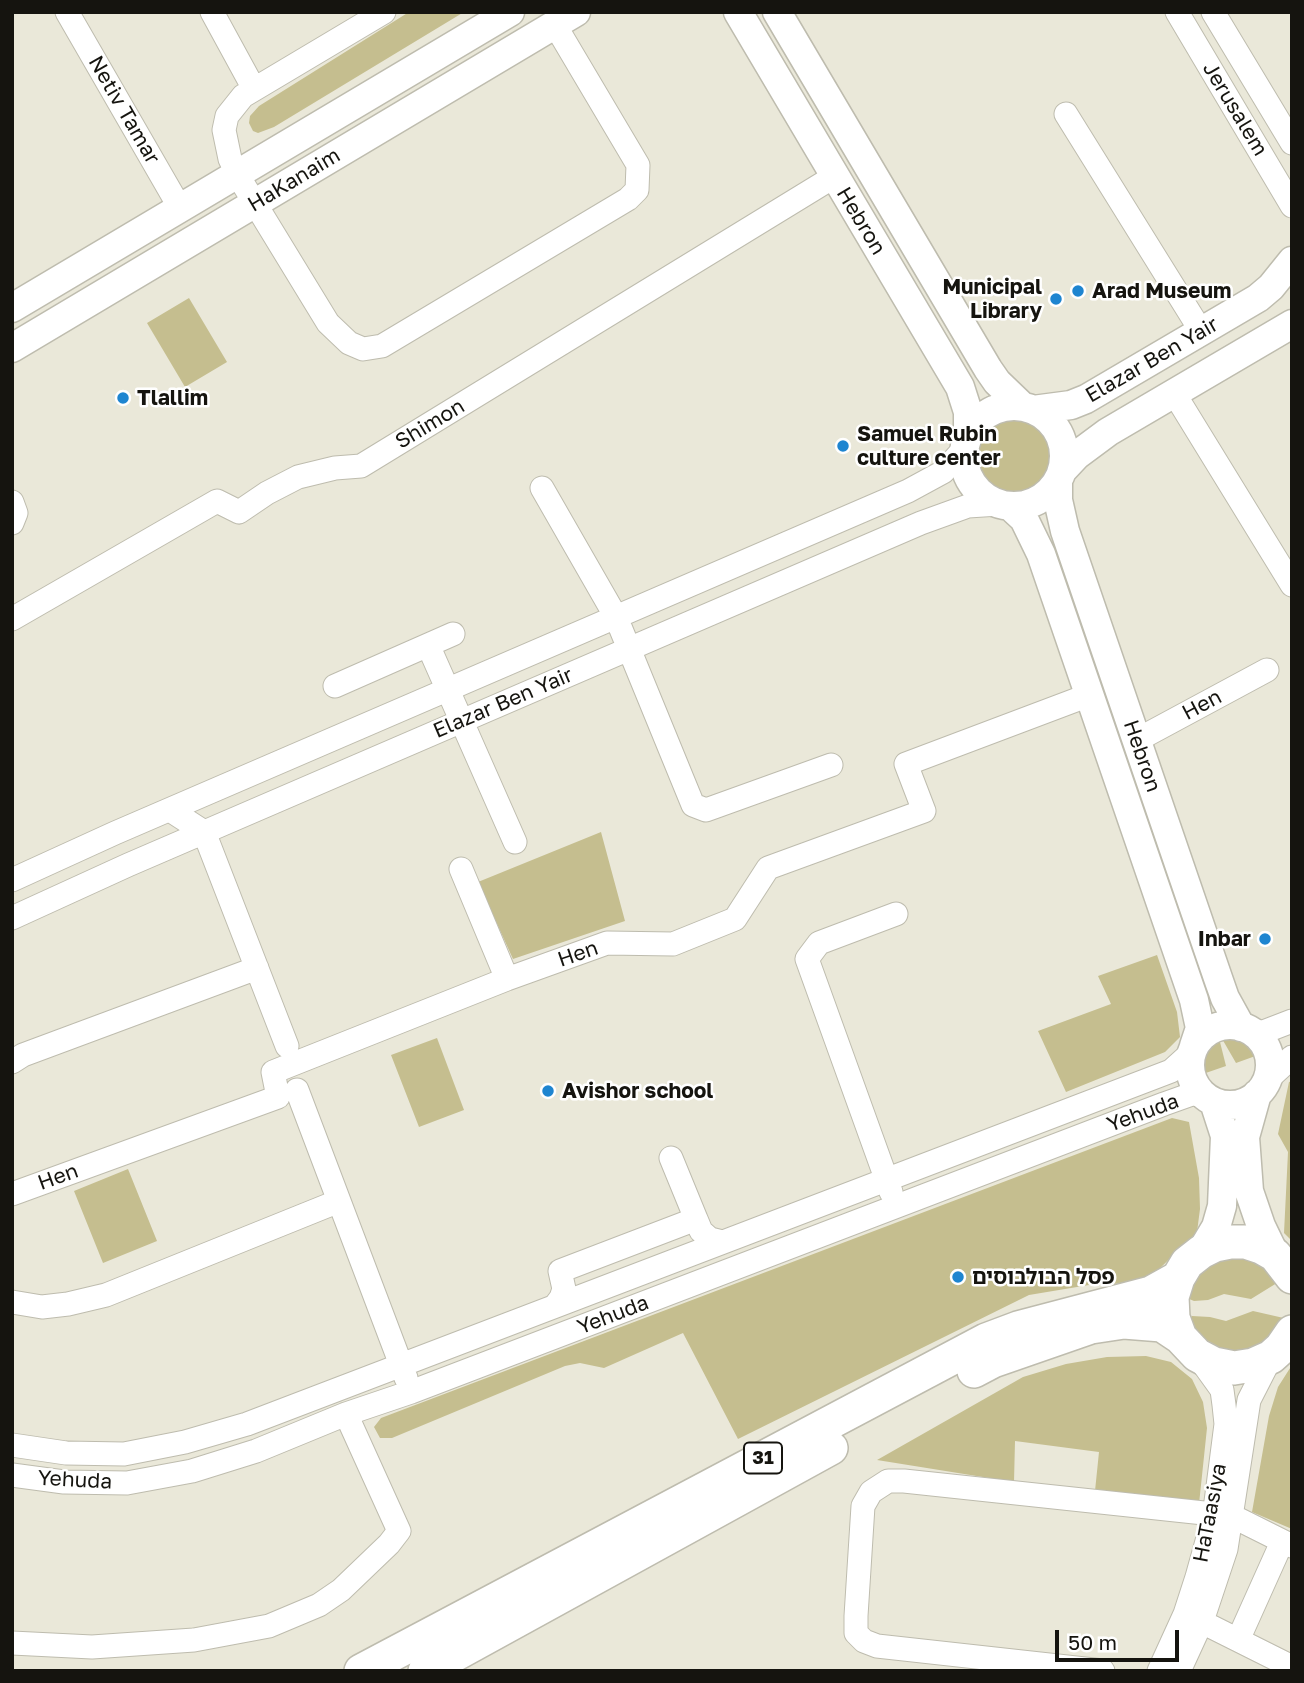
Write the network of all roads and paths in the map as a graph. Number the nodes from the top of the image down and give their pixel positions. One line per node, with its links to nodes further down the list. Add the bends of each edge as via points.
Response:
1 (67, 12): 17 (street, Netiv Tamar)
2 (212, 12): 10 (street)
3 (384, 12): 10 (street)
4 (510, 12): 13 (main road, HaKanaim)
5 (738, 12): 14 (main road, Hebron)
6 (777, 12): 24 (main road, Hebron, via 988,369)
7 (1177, 12): 16 (street, Jerusalem)
8 (1213, 12): 12 (street, Jerusalem)
9 (565, 19): 15 (main road, HaKanaim); 15 (street, via 638,165 637,190 628,200 382,346 363,349 328,323)
10 (254, 89): 13 (street, via 226,116 225,142)
11 (1066, 114): 21 (street)
12 (1292, 143)
13 (237, 174): 15 (street); 17 (main road, HaKanaim)
14 (835, 177): 25 (main road, Hebron, via 960,387 968,412); 33 (street, Shimon, via 361,466 298,477 239,512 217,501)
15 (254, 204): 22 (main road, HaKanaim)
16 (1292, 206)
17 (180, 208): 19 (main road, HaKanaim)
18 (1292, 261): 21 (main road, Elazar Ben Yair, via 1258,298)
19 (12, 308)
20 (1292, 324): 23 (main road, Elazar Ben Yair)
21 (1201, 331): 24 (main road, Elazar Ben Yair, via 1086,399 1071,405)
22 (12, 348)
23 (1174, 393): 26 (main road, Elazar Ben Yair, via 1089,445); 31 (street)
24 (1027, 408): 25 (main road, via 990,411 977,421); 26 (main road, via 1056,428 1064,456)
25 (966, 442): 29 (main road, via 968,478 986,498); 32 (street, Elazar Ben Yair, via 943,472 918,486)
26 (1060, 475): 29 (main road, via 1052,489 1033,503); 42 (main road, Hebron, via 1058,500 1065,531)
27 (542, 488): 32 (street)
28 (12, 502): 30 (street, via 16,513)
29 (1005, 505): 36 (street, Elazar Ben Yair, via 968,506 930,519); 40 (main road, Hebron, via 1024,519 1041,554)
30 (12, 523)
31 (1292, 585)
32 (616, 617): 36 (street); 39 (street, Elazar Ben Yair)
33 (12, 620)
34 (453, 634): 35 (street)
35 (428, 645): 38 (street); 39 (street)
36 (628, 649): 41 (street, Elazar Ben Yair); 43 (street, via 693,806 706,810)
37 (1267, 670): 42 (street, Hen)
38 (335, 686)
39 (449, 689): 41 (street); 44 (street, Elazar Ben Yair)
40 (1089, 695): 52 (street, Hen, via 906,764 924,811 768,868 736,919 673,944 607,943); 56 (main road, Hebron, via 1194,1000 1200,1028)
41 (462, 721): 45 (street, Elazar Ben Yair); 46 (street)
42 (1136, 740): 54 (main road, Hebron, via 1222,988)
43 (831, 765)
44 (170, 810): 45 (street); 48 (street, Elazar Ben Yair)
45 (204, 832): 50 (street, Elazar Ben Yair); 51 (street)
46 (515, 842)
47 (461, 869): 52 (street)
48 (12, 880)
49 (896, 914): 63 (street, via 819,943 807,959)
50 (12, 918)
51 (257, 968): 55 (street); 58 (street)
52 (507, 979): 64 (street, Hen, via 273,1072 278,1097)
53 (1292, 1021): 54 (street, via 1266,1031)
54 (1248, 1030): 56 (main road, via 1219,1026 1200,1037); 59 (main road, via 1266,1049 1270,1070)
55 (288, 1046)
56 (1193, 1049): 61 (main road, via 1191,1075); 63 (street, Yehuda, via 1171,1071)
57 (1292, 1057): 59 (street)
58 (12, 1062)
59 (1262, 1087): 61 (main road, via 1237,1104); 70 (main road, via 1245,1137 1249,1191)
60 (298, 1090): 65 (street)
61 (1208, 1098): 66 (street, Yehuda, via 1192,1094); 69 (main road, via 1225,1136 1222,1206 1216,1227)
62 (671, 1158): 67 (street)
63 (886, 1179): 66 (street); 68 (street, Yehuda)
64 (12, 1194)
65 (339, 1201): 72 (street, via 106,1295 42,1307); 76 (street)
66 (897, 1206): 77 (street, Yehuda)
67 (696, 1219): 68 (street, via 710,1239); 73 (street, via 560,1271 564,1289)
68 (722, 1242): 73 (street, Yehuda)
69 (1200, 1252): 70 (highway, via 1215,1245 1246,1242 1262,1247); 71 (highway, 31)
70 (1287, 1269)
71 (1178, 1278): 75 (highway, via 1172,1297 1173,1318); 88 (highway, 31, via 1151,1293 986,1340)
72 (12, 1302)
73 (555, 1306): 76 (street, Yehuda)
74 (1286, 1340): 75 (highway, 31, via 1253,1366 1234,1368 1214,1364); 81 (street, HaTaasiya, via 1249,1400)
75 (1189, 1346): 81 (street, HaTaasiya, via 1222,1390 1226,1424); 89 (highway, 31, via 1162,1325 1124,1322 1091,1328 993,1361)
76 (401, 1365): 77 (street); 79 (street, Yehuda, via 185,1443 124,1454 52,1452)
77 (411, 1392): 78 (street, Yehuda)
78 (346, 1415): 80 (street, Yehuda, via 256,1451 157,1478 94,1483); 85 (street, via 399,1531 341,1590 319,1605 269,1626 194,1640 92,1647)
79 (12, 1445)
80 (12, 1475)
81 (1223, 1516): 82 (street); 83 (street, HaTaasiya); 86 (street, via 904,1481 888,1481 871,1492 863,1506 856,1633 877,1646)
82 (1287, 1544): 84 (street)
83 (1194, 1617): 84 (street); 91 (street, HaTaasiya); 92 (street, HaTaasiya)
84 (1238, 1640): 87 (street)
85 (12, 1643)
86 (1016, 1666): 90 (street)
87 (1292, 1667)
88 (361, 1671)
89 (425, 1671)
90 (1103, 1671)
91 (1159, 1671)
92 (1179, 1671)

